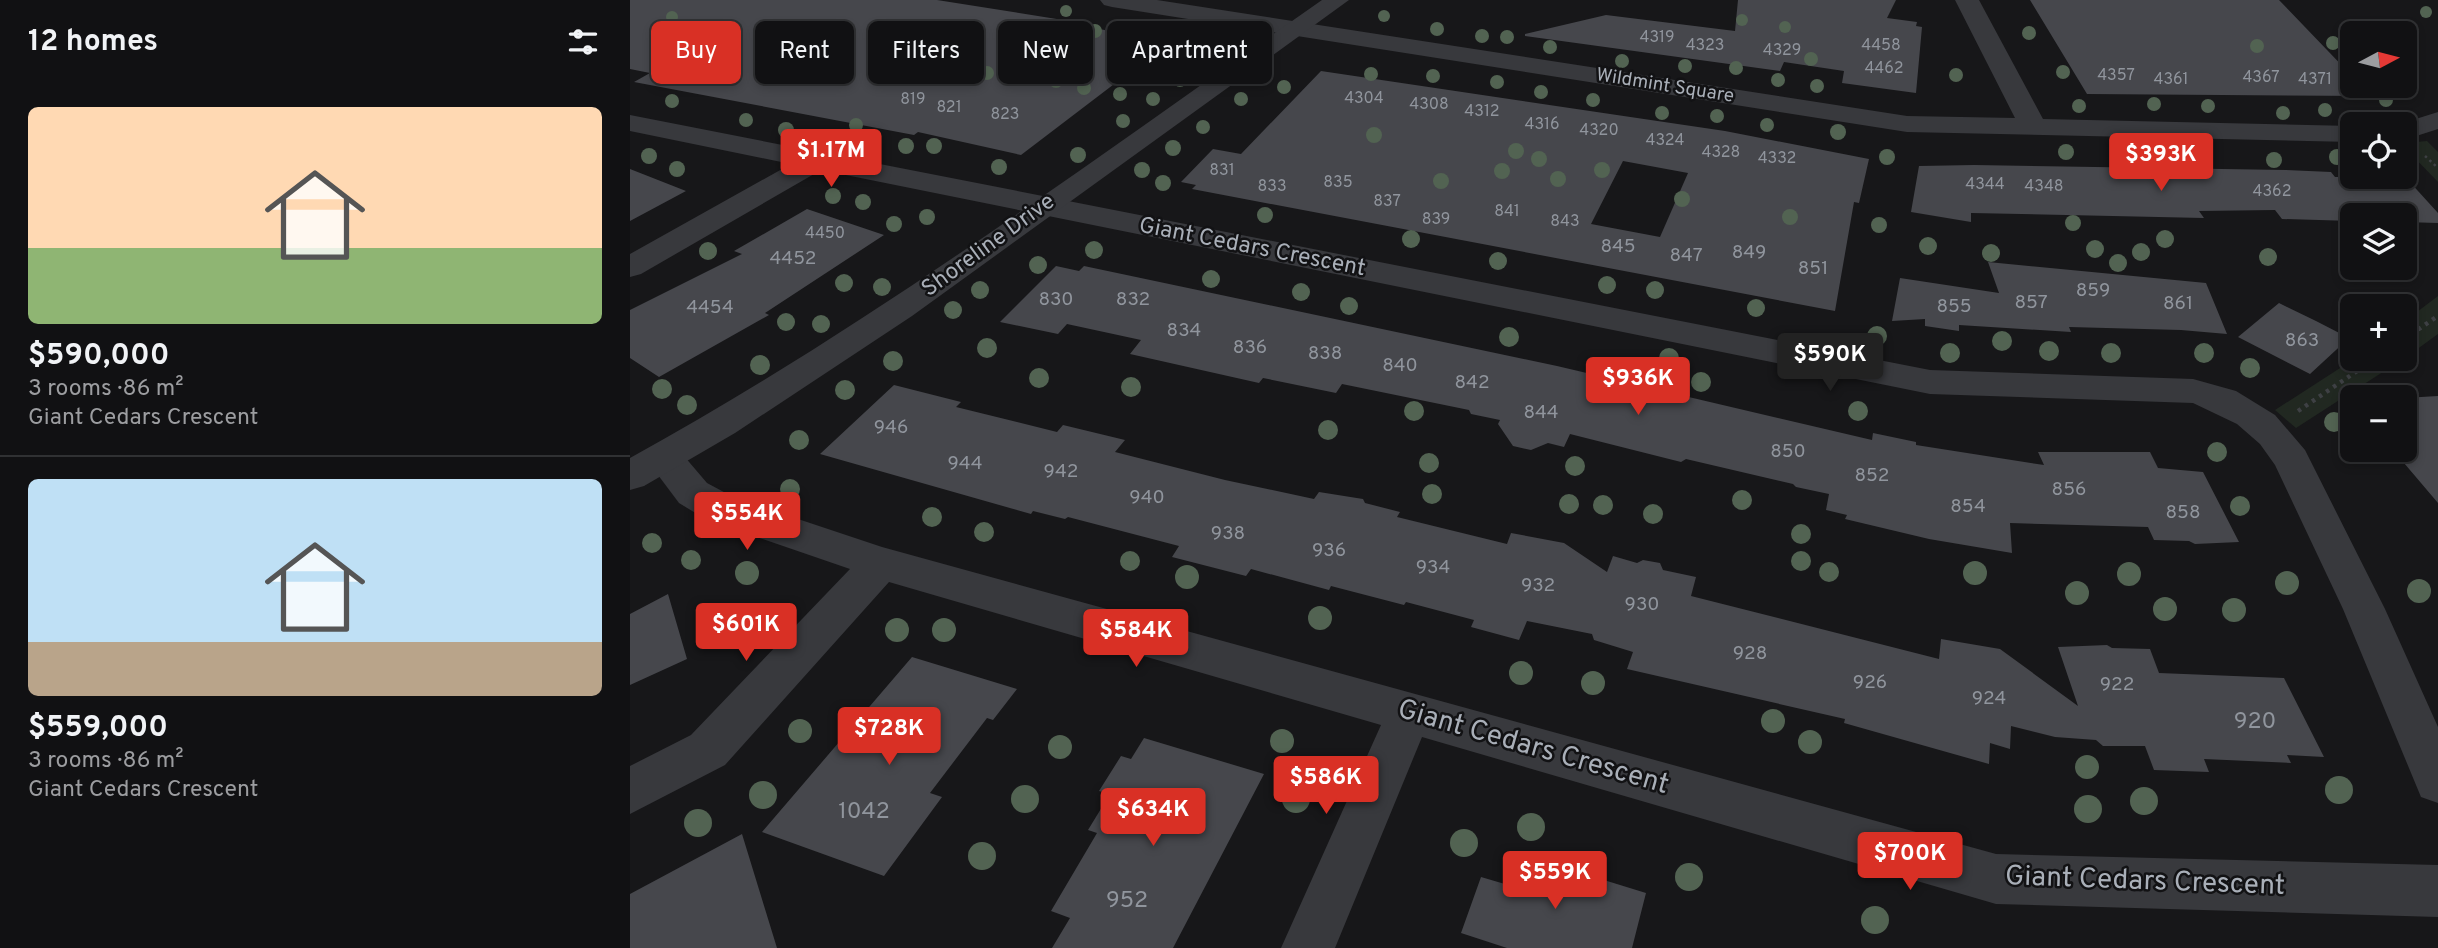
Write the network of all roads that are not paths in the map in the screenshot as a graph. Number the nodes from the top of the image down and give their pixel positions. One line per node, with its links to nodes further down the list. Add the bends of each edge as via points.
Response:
1 (1112, 0): 4 (street, Wildmint Square)
2 (1337, 0): 4 (street, Shoreline Drive)
3 (1966, 0): 8 (street)
4 (1298, 28): 8 (street, Wildmint Square, via 1907,124); 11 (street, Shoreline Drive)
5 (2438, 120): 7 (street)
6 (630, 123): 10 (street, Giant Cedars Crescent)
7 (2417, 127)
8 (2034, 128): 9 (street, Wildmint Square)
9 (2340, 134)
10 (816, 161): 11 (street, Giant Cedars Crescent); 12 (street)
11 (1042, 206): 13 (street, Shoreline Drive, via 849,344); 17 (street, Giant Cedars Crescent, via 1930,382 2214,395 2235,404 2269,431 2292,460 2364,609)
12 (630, 267)
13 (665, 459): 14 (street, Shoreline Drive); 15 (street, Giant Cedars Crescent, via 693,493 721,509)
14 (630, 476)
15 (881, 562): 16 (street, Giant Cedars Crescent); 18 (street, via 708,750)
16 (1409, 713): 19 (street, Giant Cedars Crescent, via 1996,879); 20 (street)
17 (2438, 781)
18 (630, 791)
19 (2438, 891)
20 (1308, 948)

